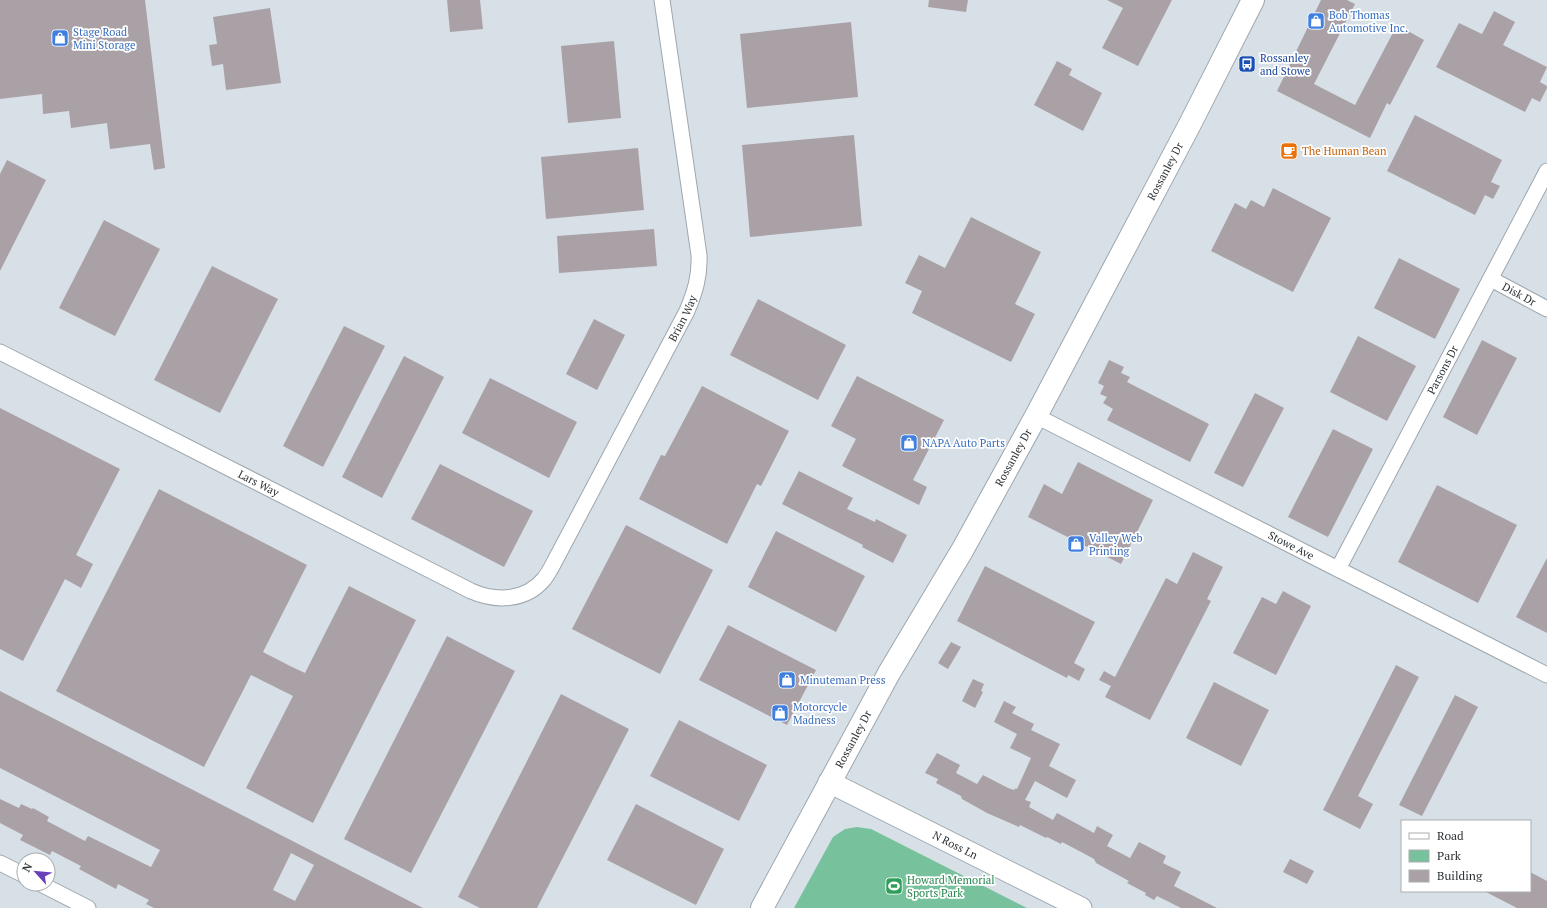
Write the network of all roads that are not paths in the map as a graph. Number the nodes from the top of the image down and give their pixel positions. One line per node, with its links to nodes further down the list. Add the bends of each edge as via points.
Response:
1 (662, 0): 9 (street, Brian Way, via 699,255 697,284 684,316 546,577 538,585)
2 (1253, 0): 7 (main road, Rossanley Dr)
3 (1547, 171): 4 (street, Parsons Dr)
4 (1490, 279): 5 (street, Disk Dr); 8 (street, Parsons Dr)
5 (1547, 309)
6 (0, 352): 9 (street, Lars Way, via 471,591 498,599 508,599)
7 (1036, 416): 8 (street, Stowe Ave); 11 (main road, Rossanley Dr)
8 (1338, 569): 10 (street, Stowe Ave)
9 (520, 594)
10 (1547, 675)
11 (829, 782): 16 (main road, Rossanley Dr); 17 (main road, N Ross Ln)
12 (0, 863): 13 (street)
13 (16, 871)
14 (56, 892): 15 (street)
15 (88, 908)
16 (762, 908)
17 (1081, 908)

